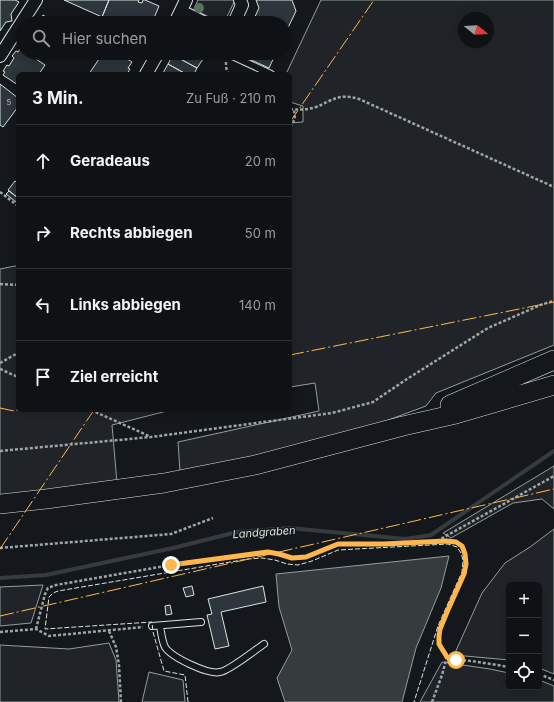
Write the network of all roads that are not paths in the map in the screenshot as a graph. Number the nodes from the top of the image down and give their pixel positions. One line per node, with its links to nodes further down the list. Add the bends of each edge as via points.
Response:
1 (36, 0): 5 (street)
2 (186, 0): 4 (street)
3 (240, 0): 8 (street, via 242,5)
4 (181, 11): 6 (street); 7 (street)
5 (26, 16)
6 (178, 16)
7 (191, 16)
8 (237, 16)
9 (16, 32): 10 (street)
10 (0, 56)
11 (154, 60): 13 (street)
12 (241, 60): 14 (lane)
13 (147, 72)
14 (267, 72)
15 (554, 360): 17 (main road)
16 (554, 385): 17 (main road, via 456,414)
17 (403, 426): 18 (main road, via 255,465 164,483)
18 (0, 504)
19 (201, 622): 21 (lane)
20 (152, 626): 21 (lane)
21 (160, 626): 22 (lane, via 165,647 172,654 212,672 227,669)
22 (264, 644)

